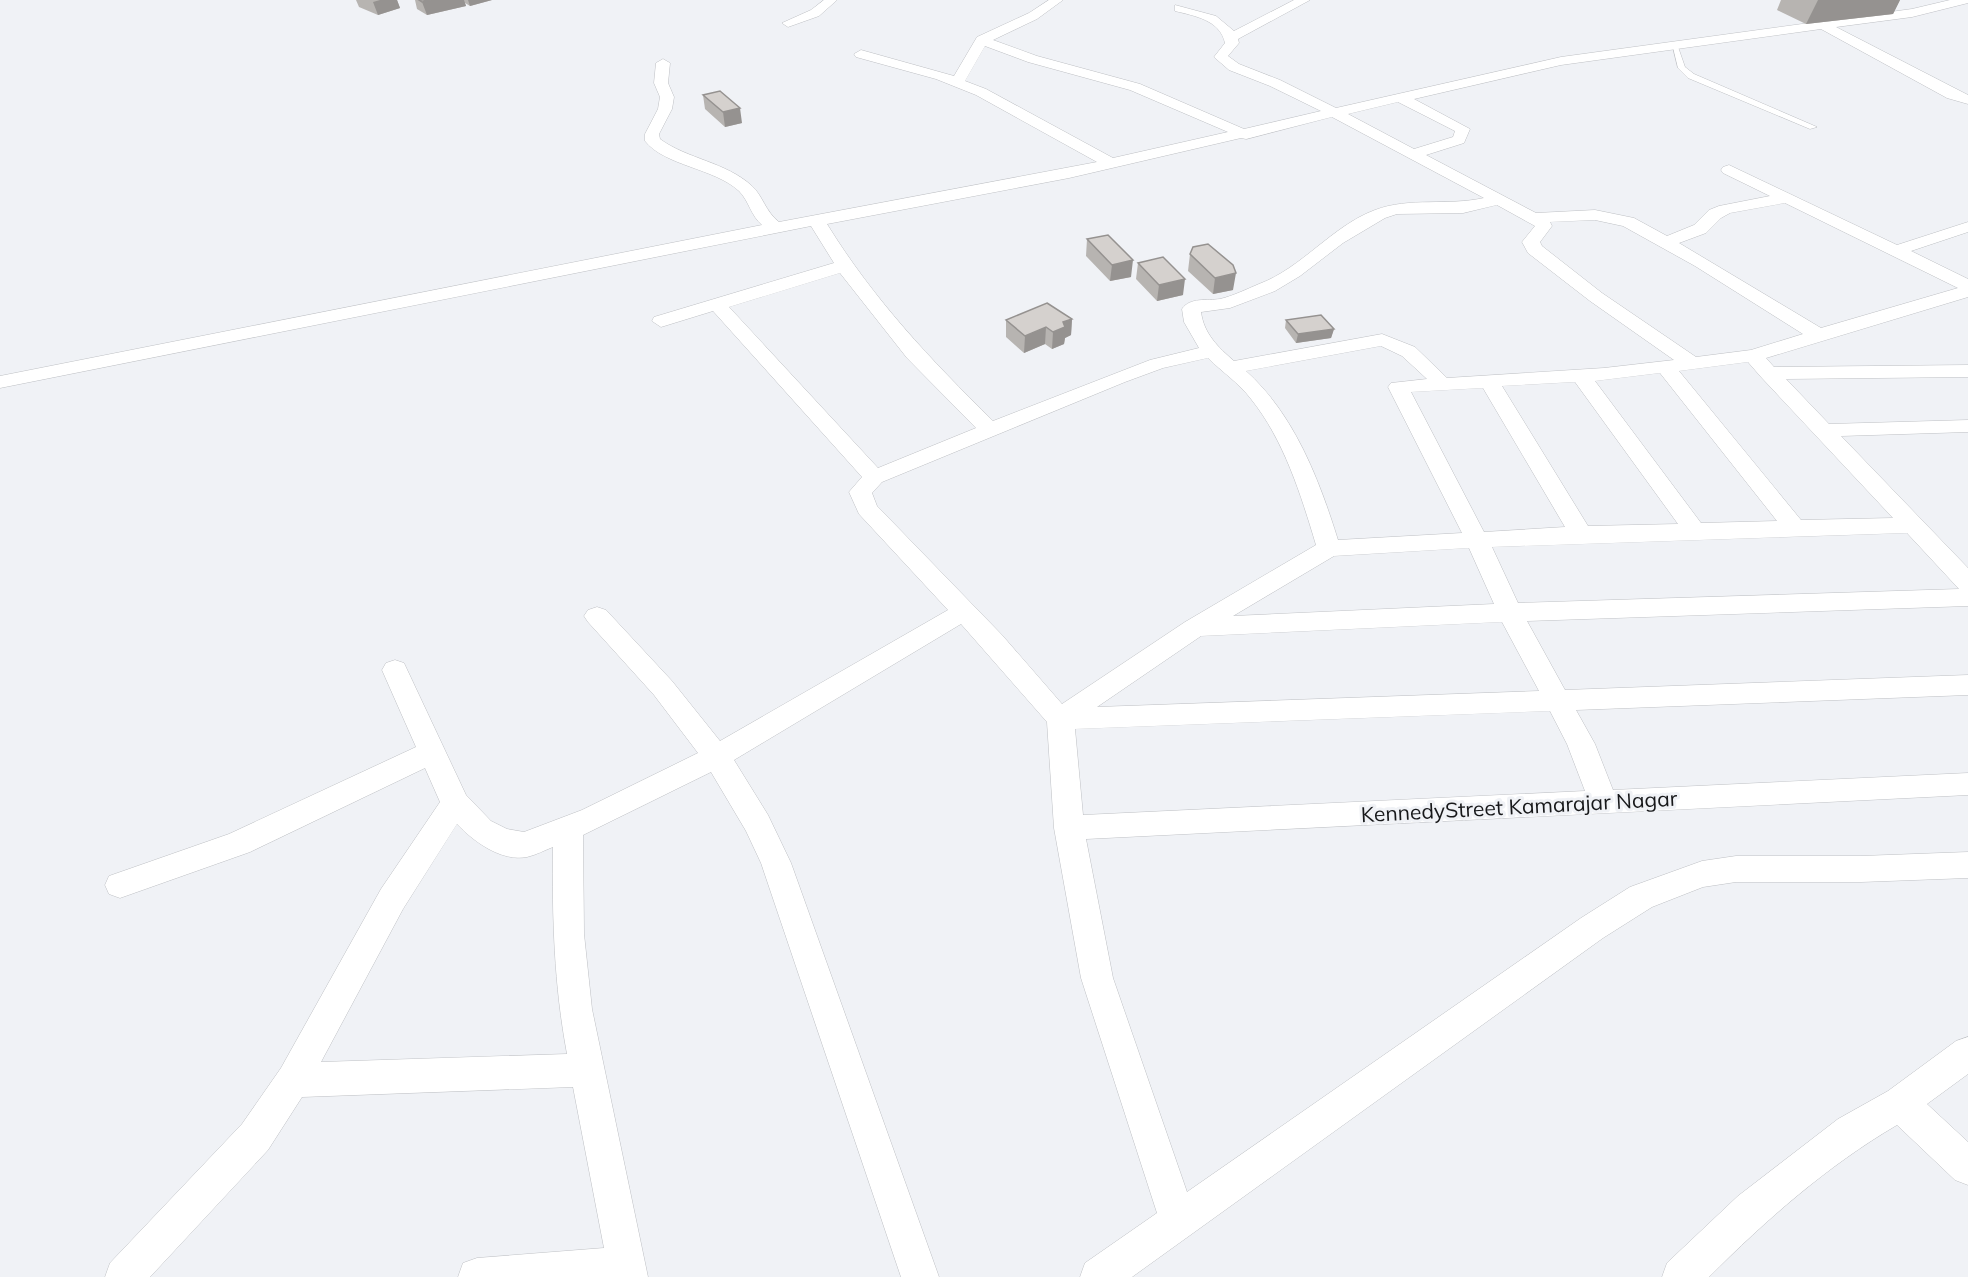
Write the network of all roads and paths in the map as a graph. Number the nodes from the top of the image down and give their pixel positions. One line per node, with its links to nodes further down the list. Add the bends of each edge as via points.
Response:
1 (831, 0): 6 (street, via 814,13)
2 (1057, 0): 9 (street)
3 (1192, 0): 8 (street, via 1179,8 1222,24)
4 (1304, 0): 8 (street)
5 (1965, 0): 7 (street, via 1912,13)
6 (788, 22)
7 (1822, 25): 10 (street); 15 (street)
8 (1231, 38): 16 (street, via 1232,43 1221,57 1226,62)
9 (982, 40): 13 (street); 18 (street, via 1016,55 1118,80)
10 (1674, 44): 14 (street, via 1561,61); 17 (lane, via 1682,68 1690,76)
11 (861, 54): 13 (street)
12 (663, 63): 27 (street, via 661,83 668,97 652,134 653,141 665,150 710,167 746,189 761,216)
13 (957, 82): 20 (street)
14 (1403, 99): 16 (street); 19 (street, via 1463,129 1459,140)
15 (1968, 100)
16 (1337, 114): 18 (street); 19 (street)
17 (1813, 127)
18 (1246, 135): 20 (street)
19 (1412, 154): 23 (street)
20 (1112, 164): 25 (street)
21 (1729, 170): 22 (street)
22 (1787, 198): 28 (street, via 1725,209 1700,229); 29 (street)
23 (1500, 200): 24 (street); 36 (street, via 1463,208 1396,209 1379,214 1337,238 1269,287 1223,304 1191,309 1197,330)
24 (1535, 218): 28 (street, via 1610,216); 38 (street, via 1544,226 1531,242 1534,249)
25 (816, 220): 27 (street); 30 (street)
26 (1966, 227): 29 (street)
27 (776, 228): 44 (street)
28 (1667, 242): 35 (street)
29 (1895, 251): 31 (street)
30 (844, 266): 33 (street); 49 (street, via 914,354)
31 (1968, 286)
32 (1968, 291): 35 (street)
33 (716, 304): 34 (street); 50 (street)
34 (661, 321)
35 (1820, 336): 37 (street)
36 (1212, 351): 40 (street); 49 (street, via 1136,372)
37 (1753, 356): 38 (street); 42 (street)
38 (1692, 363): 39 (street)
39 (1665, 366): 43 (street); 52 (street)
40 (1230, 368): 46 (street, via 1382,340 1411,351); 56 (street, via 1257,392 1279,425 1315,501)
41 (1968, 371): 42 (street)
42 (1768, 373): 48 (street)
43 (1581, 376): 45 (street); 53 (street)
44 (0, 382)
45 (1490, 382): 46 (street); 54 (street)
46 (1443, 385): 55 (street, via 1398,387)
47 (1968, 427): 48 (street)
48 (1823, 430): 51 (street)
49 (991, 431): 50 (street)
50 (874, 477): 60 (street, via 860,492 867,509)
51 (1913, 525): 52 (street); 57 (street)
52 (1795, 528): 53 (street)
53 (1695, 531): 54 (street)
54 (1581, 534): 55 (street)
55 (1478, 542): 56 (street); 59 (street)
56 (1329, 548): 62 (street)
57 (1968, 583)
58 (1968, 597): 59 (street)
59 (1509, 611): 62 (street); 65 (street)
60 (963, 612): 66 (street); 68 (street)
61 (597, 616): 68 (street, via 630,649)
62 (1194, 628): 66 (street)
63 (395, 670): 67 (street)
64 (1968, 685): 65 (street)
65 (1557, 698): 66 (street); 70 (street)
66 (1060, 719): 72 (street)
67 (432, 752): 71 (street); 75 (street, via 239,843)
68 (715, 757): 73 (street); 85 (street, via 759,826)
69 (1968, 784): 70 (street, KennedyStreet Kamarajar Nagar)
70 (1604, 802): 72 (street, KennedyStreet Kamarajar Nagar)
71 (455, 803): 73 (street, via 481,830 502,841 525,845); 78 (street, via 392,898)
72 (1069, 828): 81 (street, via 1097,978)
73 (568, 830): 77 (street, via 568,934 575,1009)
74 (1962, 872): 81 (street, via 1736,869 1702,874 1641,897 1592,927)
75 (120, 885)
76 (1968, 1053): 79 (street)
77 (588, 1070): 78 (street); 82 (street)
78 (293, 1080): 83 (street, via 255,1137)
79 (1900, 1103): 80 (street); 87 (street, via 1851,1132 1750,1209)
80 (1968, 1167)
81 (1178, 1221): 86 (street)
82 (628, 1272): 84 (street)
83 (124, 1277)
84 (477, 1277)
85 (920, 1277)
86 (1099, 1277)
87 (1681, 1277)

